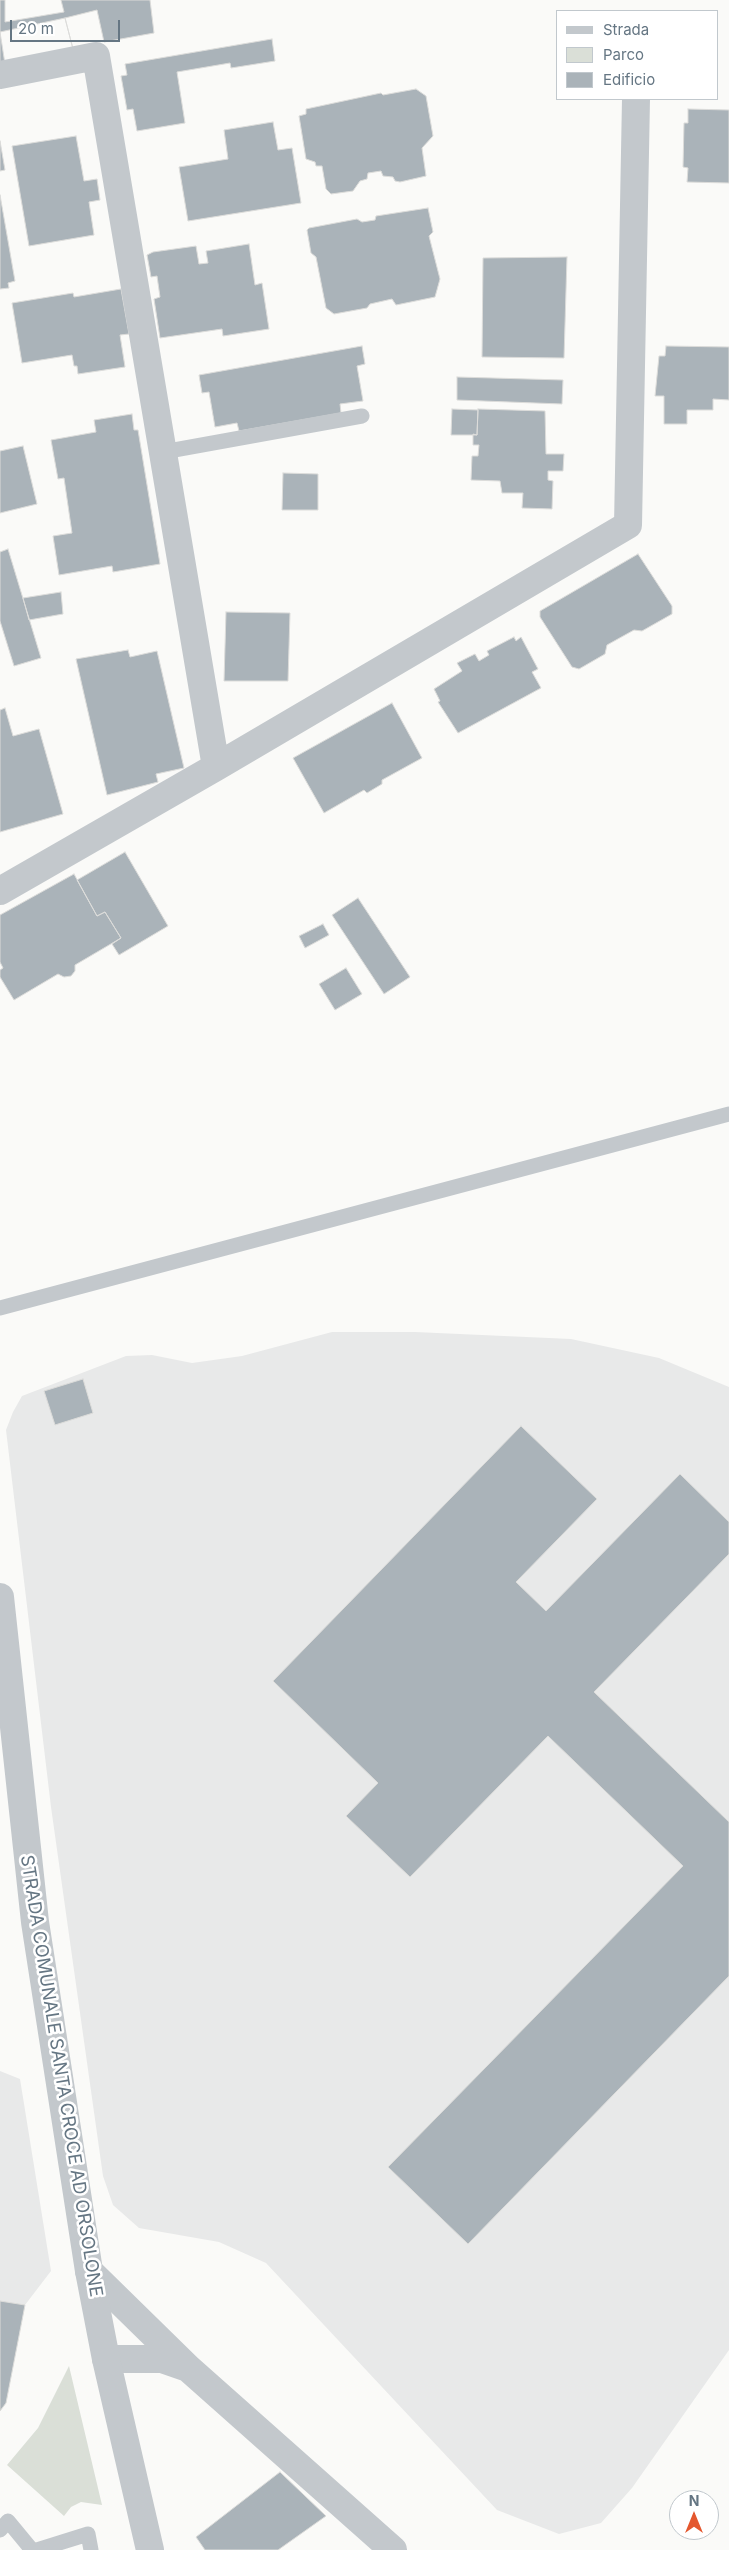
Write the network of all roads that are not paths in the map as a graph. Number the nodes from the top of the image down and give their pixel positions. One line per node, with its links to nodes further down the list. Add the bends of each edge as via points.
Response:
1 (0, 75): 4 (street, via 96,56)
2 (636, 100): 5 (street, via 628,524)
3 (362, 416): 4 (lane)
4 (163, 452): 5 (street)
5 (216, 768): 6 (street)
6 (0, 891)
7 (729, 1114): 8 (lane)
8 (0, 1308)
9 (0, 1597): 10 (street, STRADA COMUNALE SANTA CROCE AD ORSOLONE, via 35,1922)
10 (89, 2271): 11 (street, STRADA COMUNALE SANTA CROCE AD ORSOLONE); 12 (street)
11 (106, 2359): 12 (street, via 162,2359); 17 (street, STRADA COMUNALE SANTA CROCE AD ORSOLONE)
12 (188, 2368): 18 (street)
13 (0, 2530): 14 (lane, via 8,2521)
14 (32, 2550)
15 (37, 2550): 16 (lane, via 88,2534)
16 (91, 2550)
17 (150, 2550)
18 (393, 2550)

